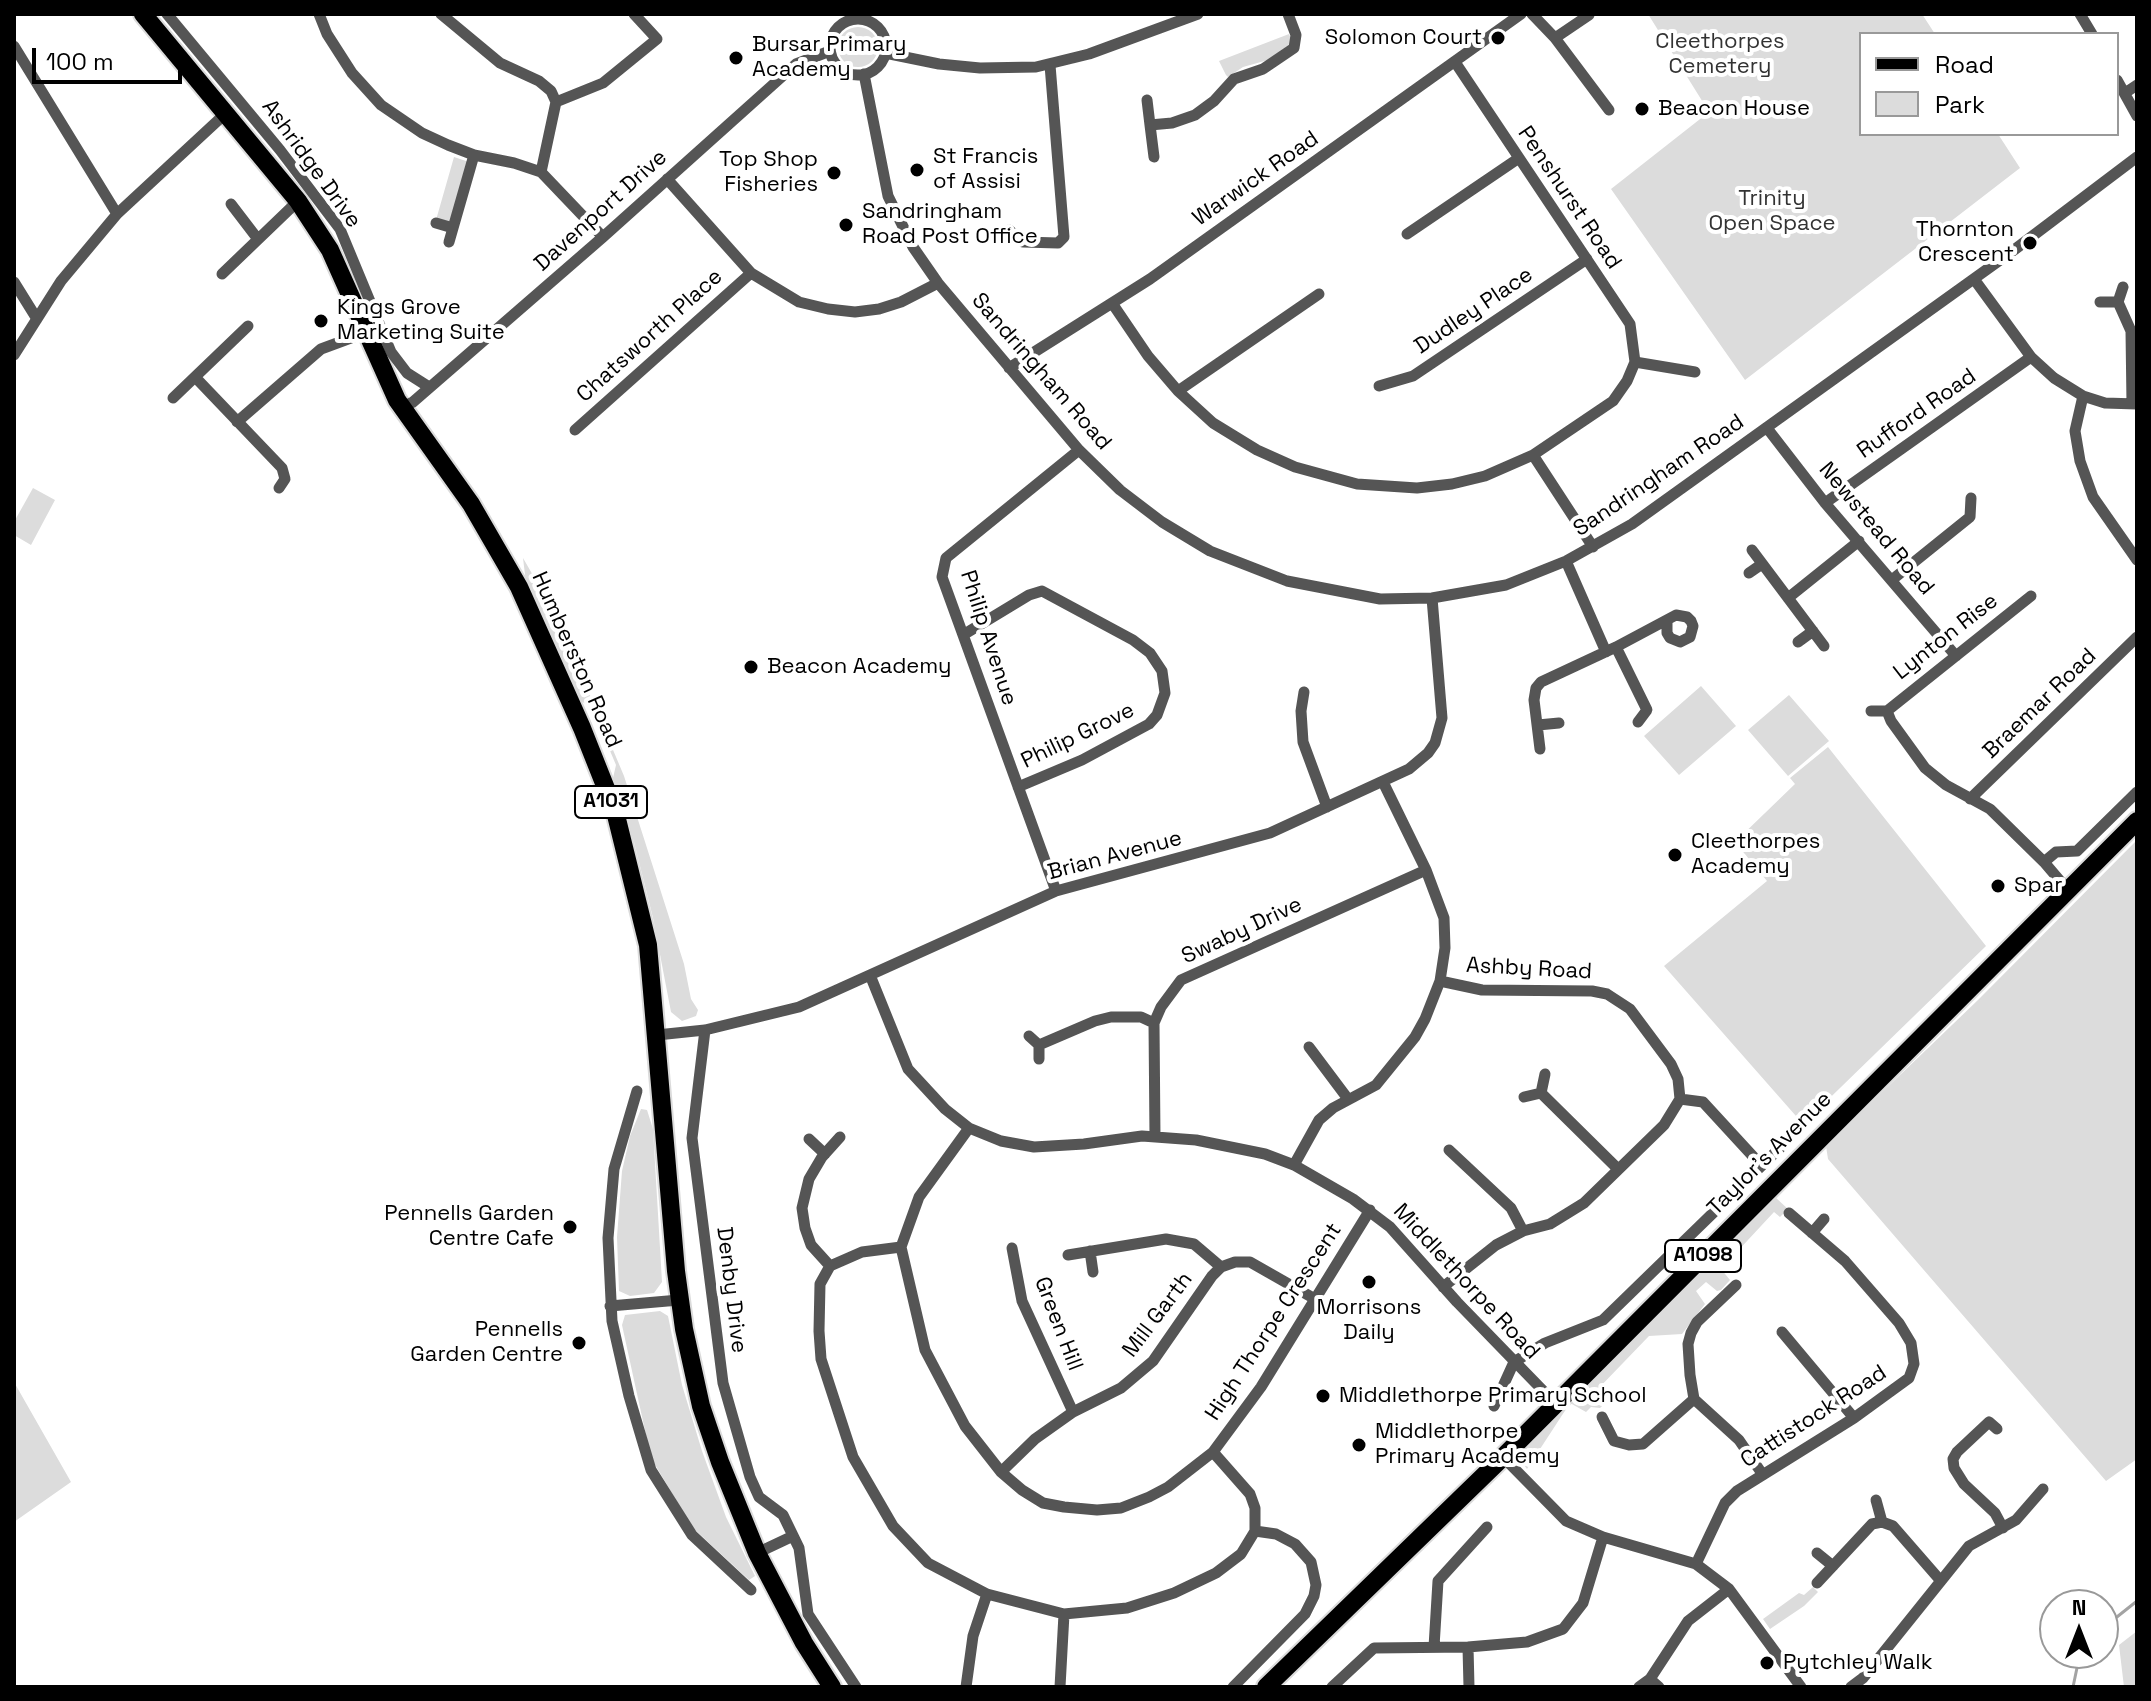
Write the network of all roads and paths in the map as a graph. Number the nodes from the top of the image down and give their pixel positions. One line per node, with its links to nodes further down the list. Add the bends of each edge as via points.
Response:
1 (319, 14): 30 (street, via 352,73 381,105 422,133)
2 (441, 14): 25 (street, via 500,63 539,81)
3 (634, 14): 25 (street, via 657,39 603,83)
4 (1198, 14): 11 (street)
5 (1288, 14): 29 (street, via 1296,43 1290,52 1234,79 1195,115)
6 (1521, 14): 18 (street, Warwick Road)
7 (1532, 14): 14 (street)
8 (2080, 14): 13 (street)
9 (1589, 15): 14 (street)
10 (156, 16): 27 (main road, Humberston Road / A1031); 67 (street, Ashridge Drive, via 280,150 340,229 391,352 407,373)
11 (1173, 18): 19 (street)
12 (876, 19): 16 (street, via 839,27); 17 (street)
13 (2091, 32)
14 (1555, 38): 26 (street)
15 (14, 46): 38 (street)
16 (830, 51): 20 (street, via 846,73); 35 (street, Davenport Drive, via 796,64)
17 (885, 53): 19 (street, via 980,68); 20 (street, via 878,67)
18 (1455, 62): 33 (street, Penshurst Road); 56 (street, Warwick Road)
19 (1050, 65): 44 (street, via 1064,237 1058,243 1023,242 1009,230)
20 (864, 74): 51 (street, Sandringham Road, via 888,196)
21 (2119, 83): 23 (street)
22 (2137, 85): 23 (street)
23 (2125, 93): 28 (street)
24 (1147, 100): 29 (street)
25 (556, 102): 34 (street)
26 (1609, 110)
27 (226, 113): 36 (main road, Humberston Road / A1031); 38 (street)
28 (2137, 116)
29 (1150, 125): 31 (street)
30 (474, 155): 34 (street); 40 (street)
31 (1154, 157)
32 (2137, 157): 49 (street, Sandringham Road)
33 (1519, 158): 41 (street); 46 (street, Penshurst Road)
34 (541, 172): 42 (street)
35 (667, 179): 42 (street, Davenport Drive); 47 (street)
36 (298, 201): 43 (street); 59 (main road, Humberston Road / A1031, via 330,250)
37 (231, 204): 43 (street)
38 (117, 214): 57 (street)
39 (436, 223): 40 (street)
40 (453, 228): 45 (street)
41 (1407, 234)
42 (603, 237): 67 (street, Davenport Drive)
43 (257, 238): 48 (street)
44 (998, 240)
45 (449, 242)
46 (1587, 259): 62 (street, Penshurst Road, via 1630,324); 66 (street, Dudley Place, via 1413,376)
47 (751, 273): 51 (street, via 799,302 855,312 901,302); 75 (street, Chatsworth Place)
48 (222, 274)
49 (1974, 279): 61 (street); 74 (street, Sandringham Road)
50 (14, 282): 57 (street)
51 (938, 283): 63 (street, Sandringham Road)
52 (2123, 287): 55 (street)
53 (1319, 294): 68 (street)
54 (2100, 302): 55 (street)
55 (2118, 302): 71 (street, via 2131,331)
56 (1112, 303): 63 (street, Warwick Road); 68 (street)
57 (37, 319): 60 (street)
58 (248, 326): 65 (street)
59 (367, 332): 72 (main road, Humberston Road / A1031); 73 (street, via 321,349)
60 (14, 355)
61 (2031, 357): 69 (street); 80 (street, Rufford Road)
62 (1635, 362): 64 (street); 77 (street, via 1613,401)
63 (1009, 368): 76 (street, Sandringham Road)
64 (1695, 372)
65 (195, 377): 70 (street); 73 (street)
66 (1379, 386)
67 (429, 387): 72 (street, Davenport Drive)
68 (1178, 391): 77 (street, via 1213,423 1257,450 1357,484 1452,484)
69 (2083, 396): 71 (street); 86 (street, via 2075,431 2086,480)
70 (173, 398)
71 (2135, 404)
72 (401, 408): 123 (main road, Humberston Road / A1031, via 471,504 519,587 582,728 615,811 637,893)
73 (237, 422): 78 (street, via 284,471)
74 (1767, 428): 80 (street, Newstead Road); 84 (street, Sandringham Road)
75 (575, 430)
76 (1079, 450): 92 (street, Sandringham Road, via 1162,522 1259,572 1380,599); 96 (street, Philip Avenue, via 946,558 942,577)
77 (1533, 455): 84 (street)
78 (279, 488)
79 (1971, 498): 81 (street)
80 (1825, 503): 83 (street, Newstead Road)
81 (1970, 517): 82 (street); 90 (street)
82 (1983, 519)
83 (1859, 541): 90 (street, Newstead Road); 93 (street)
84 (1593, 547): 87 (street, Sandringham Road)
85 (1752, 550): 88 (street)
86 (2137, 560)
87 (1566, 561): 92 (street, Sandringham Road, via 1506,585); 100 (street)
88 (1762, 564): 89 (street); 93 (street)
89 (1749, 573)
90 (1893, 579): 101 (street, Newstead Road)
91 (2031, 596): 101 (street, Lynton Rise)
92 (1432, 598): 109 (street, Brian Avenue, via 1442,705 1439,730 1420,762)
93 (1788, 598): 95 (street)
94 (1667, 622): 100 (street)
95 (1813, 631): 98 (street); 99 (street)
96 (963, 635): 110 (street, Philip Avenue); 110 (street, Philip Grove, via 1042,591 1133,640 1162,671 1165,693 1149,724)
97 (2137, 637): 112 (street, Braemar Road)
98 (1798, 642)
99 (1824, 646)
100 (1611, 650): 105 (street, via 1647,710); 107 (street, via 1537,685)
101 (1956, 656): 104 (street, Lynton Rise)
102 (1304, 692): 113 (street, via 1303,742)
103 (1871, 711): 104 (street, Lynton Rise)
104 (1887, 711): 112 (street, Lynton Rise, via 1925,768)
105 (1638, 722)
106 (1559, 723): 107 (street)
107 (1538, 725): 108 (street)
108 (1540, 749)
109 (1383, 782): 113 (street, Brian Avenue); 116 (street)
110 (1018, 787): 118 (street, Philip Avenue)
111 (2137, 792): 115 (street, via 2077,851 2056,852)
112 (1970, 799): 115 (street, Lynton Rise, via 1990,809)
113 (1327, 807): 118 (street, Brian Avenue, via 1270,833)
114 (2137, 821): 117 (main road, Taylor's Avenue / A1098)
115 (2044, 862): 117 (street, Lynton Rise)
116 (1426, 870): 120 (street, via 1444,918); 121 (street, Swaby Drive, via 1197,971 1170,993)
117 (2067, 889): 164 (main road, Taylor's Avenue / A1098)
118 (1056, 891): 119 (street, Brian Avenue)
119 (870, 975): 122 (street, Brian Avenue, via 799,1007); 134 (street, Middlethorpe Road, via 908,1069)
120 (1440, 981): 132 (street, via 1415,1037 1376,1085); 133 (street, Ashby Road, via 1482,990 1607,994 1630,1009 1671,1064)
121 (1154, 1023): 125 (street, via 1141,1017 1111,1017); 136 (street)
122 (705, 1030): 123 (street, Brian Avenue); 180 (street, Denby Drive, via 692,1138 723,1383 754,1487 783,1515)
123 (657, 1035): 159 (main road, Humberston Road / A1031)
124 (1029, 1036): 125 (street)
125 (1039, 1045): 127 (street)
126 (1309, 1047): 132 (street)
127 (1039, 1059)
128 (1545, 1074): 130 (street)
129 (637, 1091): 160 (street, via 614,1169)
130 (1541, 1093): 131 (street); 143 (street)
131 (1524, 1097)
132 (1348, 1099): 142 (street, via 1319,1120)
133 (1680, 1099): 141 (street, via 1703,1102); 143 (street, via 1664,1125)
134 (969, 1128): 136 (street, Middlethorpe Road, via 1034,1147); 149 (street, via 919,1197)
135 (840, 1137): 140 (street)
136 (1155, 1137): 142 (street, Middlethorpe Road, via 1235,1146)
137 (809, 1139): 140 (street)
138 (1786, 1142): 141 (street)
139 (1449, 1150): 147 (street, via 1511,1208)
140 (825, 1154): 153 (street, via 809,1179 802,1208 811,1245)
141 (1760, 1164): 162 (street, via 1603,1320)
142 (1294, 1165): 144 (street, Middlethorpe Road)
143 (1618, 1169): 147 (street, via 1568,1214)
144 (1370, 1210): 157 (street, Middlethorpe Road); 158 (street, High Thorpe Crescent)
145 (1789, 1213): 148 (street, Cattistock Road)
146 (1824, 1219): 148 (street)
147 (1523, 1231): 157 (street, via 1485,1252)
148 (1812, 1233): 168 (street, Cattistock Road, via 1845,1261 1911,1343 1914,1364 1909,1378)
149 (901, 1247): 153 (street, via 862,1252); 172 (street, High Thorpe Crescent, via 925,1350 965,1426)
150 (1012, 1248): 166 (street, Green Hill, via 1022,1301)
151 (1090, 1251): 152 (street); 154 (street, via 1180,1240 1194,1244); 155 (street)
152 (1068, 1255)
153 (830, 1266): 190 (street, via 818,1303 821,1359 853,1457 911,1548 947,1575)
154 (1221, 1267): 158 (street, Mill Garth, via 1250,1262); 166 (street, Mill Garth, via 1153,1361 1121,1388)
155 (1093, 1272)
156 (1736, 1285): 163 (street, via 1691,1333)
157 (1443, 1287): 162 (street, Middlethorpe Road)
158 (1315, 1299): 170 (street, High Thorpe Crescent)
159 (679, 1300): 160 (street); 182 (main road, Humberston Road / A1031, via 701,1406)
160 (610, 1306): 189 (street, via 651,1470 692,1535)
161 (1782, 1332): 168 (street)
162 (1514, 1362): 164 (street, Middlethorpe Road); 165 (street)
163 (1694, 1399): 167 (street, via 1643,1444 1614,1441); 173 (street, via 1739,1440)
164 (1556, 1404): 171 (main road, Taylor's Avenue / A1098)
165 (1494, 1406)
166 (1073, 1412): 172 (street, Mill Garth)
167 (1602, 1417)
168 (1854, 1418): 173 (street, Cattistock Road)
169 (1997, 1429): 178 (street, via 1989,1422 1953,1459 1964,1484)
170 (1213, 1452): 172 (street, High Thorpe Crescent, via 1168,1487 1121,1508 1076,1510 1043,1503); 179 (street, via 1250,1494)
171 (1503, 1457): 181 (street, via 1566,1521); 200 (main road, Taylor's Avenue / A1098)
172 (1001, 1472)
173 (1763, 1475): 184 (street, Cattistock Road, via 1725,1503)
174 (2043, 1489): 178 (street)
175 (1876, 1500): 176 (street)
176 (1882, 1522): 185 (street, via 1872,1524); 186 (street, via 1893,1526)
177 (1487, 1527): 192 (street, via 1438,1581)
178 (2003, 1528): 186 (street, via 1969,1546)
179 (1255, 1531): 191 (street, via 1229,1564 1174,1593 1127,1608); 199 (street, via 1285,1538 1304,1552 1315,1573 1314,1596 1305,1614)
180 (793, 1536): 182 (street); 196 (street, Denby Drive, via 808,1614)
181 (1603, 1537): 184 (street); 193 (street, via 1583,1603 1563,1629 1527,1642)
182 (757, 1553): 195 (main road, Humberston Road / A1031)
183 (1817, 1553): 185 (street)
184 (1696, 1564): 188 (street)
185 (1833, 1566): 187 (street)
186 (1940, 1580): 205 (street)
187 (1817, 1583)
188 (1729, 1589): 194 (street, via 1688,1621); 204 (street)
189 (751, 1590)
190 (987, 1594): 191 (street); 197 (street, via 973,1636)
191 (1064, 1614): 198 (street)
192 (1434, 1647): 193 (street); 201 (street, via 1374,1648)
193 (1468, 1647): 202 (street)
194 (1655, 1683): 203 (street)
195 (832, 1687)
196 (856, 1687)
197 (966, 1687)
198 (1060, 1687)
199 (1233, 1687)
200 (1266, 1687)
201 (1332, 1687)
202 (1469, 1687)
203 (1639, 1687)
204 (1801, 1687)
205 (1851, 1687)

